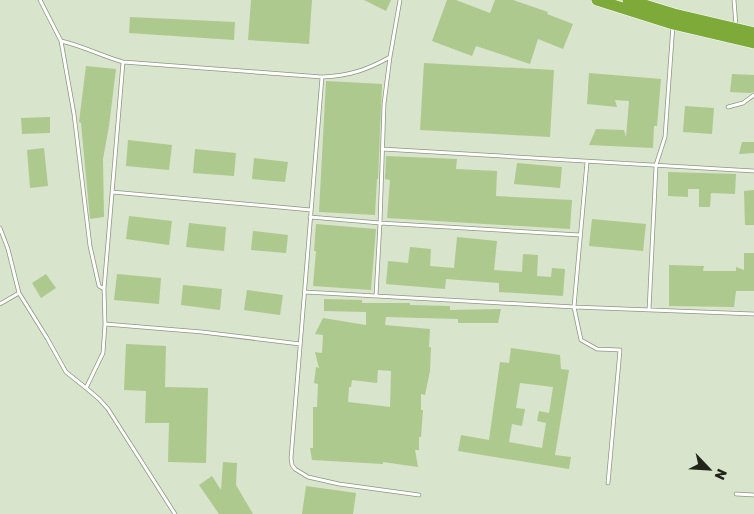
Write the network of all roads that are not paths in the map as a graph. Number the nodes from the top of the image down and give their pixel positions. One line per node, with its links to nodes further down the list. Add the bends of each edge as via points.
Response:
1 (40, 0): 9 (lane)
2 (400, 0): 11 (lane)
3 (597, 0): 5 (highway)
4 (734, 0): 7 (lane)
5 (635, 4): 6 (highway)
6 (674, 19): 7 (highway); 18 (lane, via 665,137)
7 (735, 33): 8 (highway); 10 (highway)
8 (754, 33)
9 (61, 41): 12 (lane); 26 (lane, via 74,114 90,246 99,286)
10 (754, 43)
11 (390, 57): 13 (lane, via 342,77); 16 (lane)
12 (123, 62): 13 (lane); 20 (lane)
13 (322, 77): 21 (lane)
14 (754, 95): 15 (lane, via 743,103)
15 (728, 107)
16 (382, 148): 17 (lane); 23 (lane)
17 (587, 162): 18 (lane); 25 (lane)
18 (656, 166): 19 (lane); 32 (lane)
19 (754, 171)
20 (112, 192): 21 (lane); 26 (lane)
21 (311, 210): 22 (lane)
22 (310, 218): 23 (lane); 27 (lane)
23 (380, 224): 25 (lane); 29 (lane)
24 (0, 228): 28 (lane)
25 (580, 235): 31 (lane)
26 (104, 289): 34 (lane)
27 (305, 292): 29 (lane); 35 (lane)
28 (19, 293): 30 (lane); 36 (lane, via 66,372)
29 (376, 296): 31 (lane)
30 (0, 304)
31 (574, 307): 32 (lane); 37 (lane, via 581,340 597,349 620,350)
32 (649, 310): 33 (lane)
33 (754, 314)
34 (105, 324): 35 (lane); 36 (lane, via 103,353)
35 (300, 344): 39 (lane, via 292,465 308,477)
36 (86, 388): 41 (lane, via 108,409)
37 (608, 483)
38 (736, 494): 40 (lane)
39 (419, 495)
40 (754, 495)
41 (175, 514)

